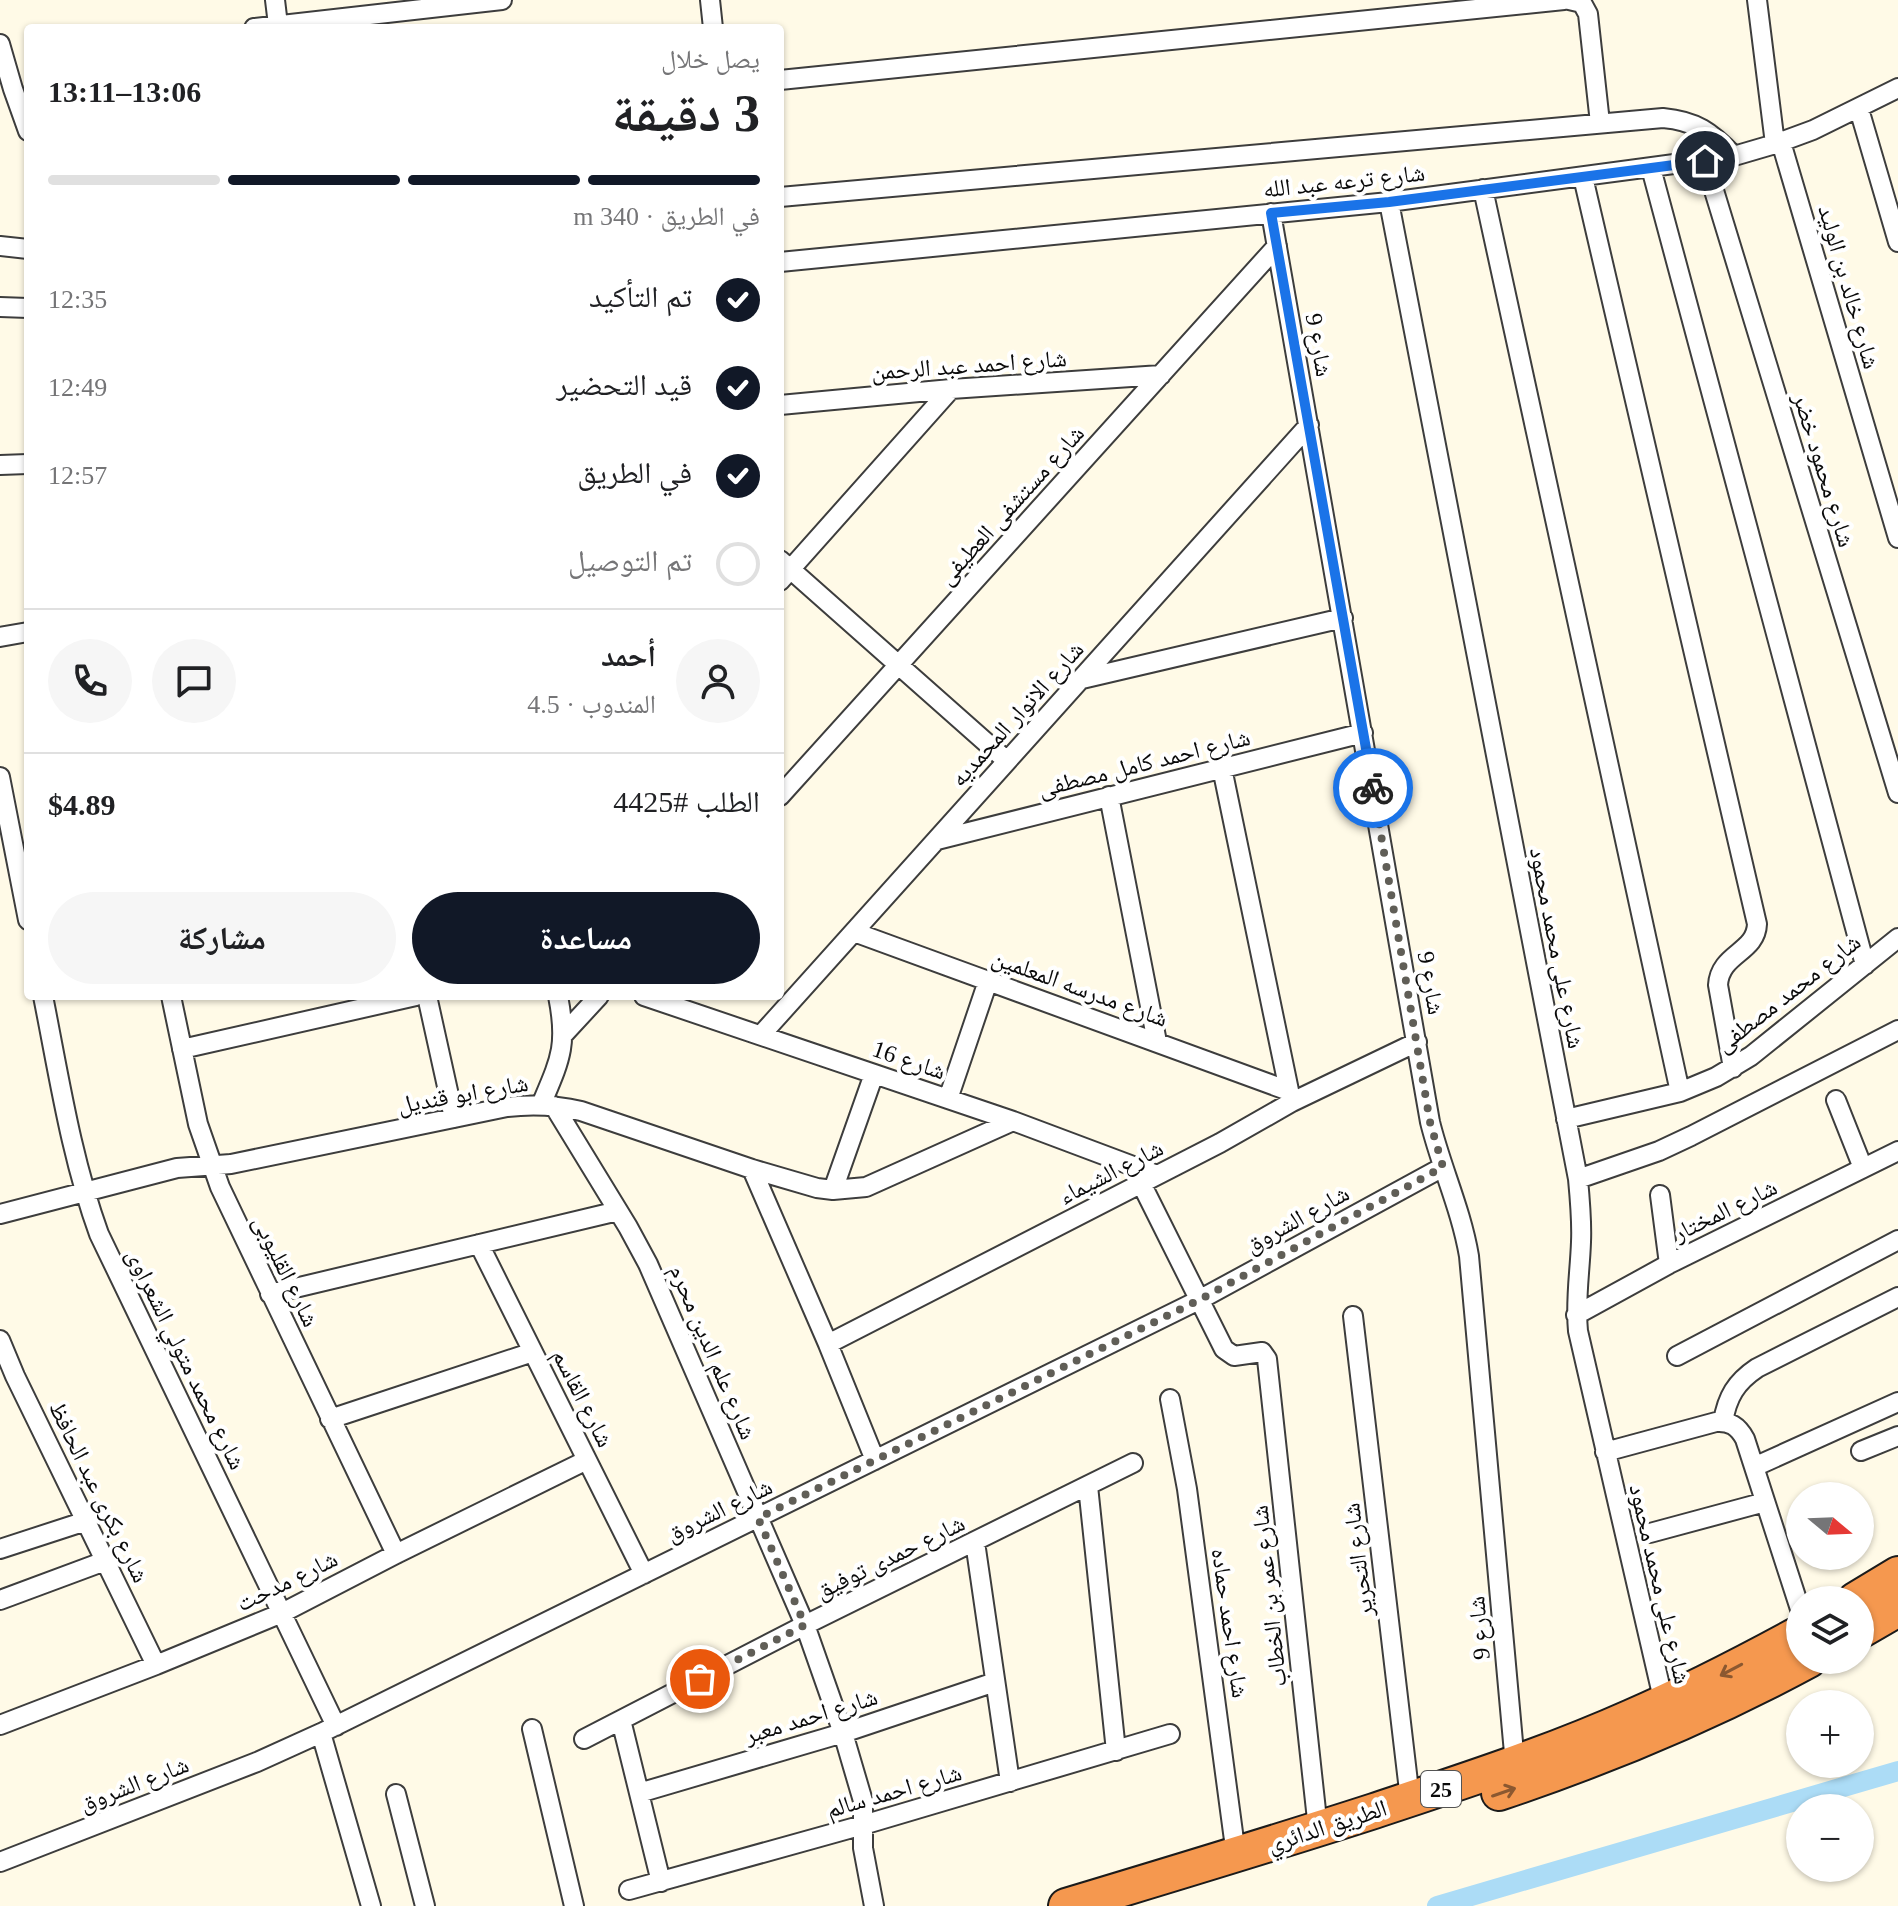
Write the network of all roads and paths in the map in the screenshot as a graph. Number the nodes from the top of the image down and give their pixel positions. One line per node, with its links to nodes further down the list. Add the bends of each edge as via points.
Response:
1 (275, 0): 6 (street)
2 (502, 0): 7 (street)
3 (710, 0): 8 (street)
4 (1566, 0): 10 (street); 14 (street, via 1582,3 1588,14)
5 (1757, 0): 15 (street, شارع خالد بن الوليد)
6 (278, 24)
7 (287, 24)
8 (713, 24)
9 (0, 48): 13 (street)
10 (784, 80)
11 (1898, 88): 12 (street, شارع ترعه عبد الله)
12 (1859, 109): 15 (street, شارع ترعه عبد الله); 24 (street)
13 (24, 119)
14 (1600, 123): 16 (street, via 1681,120 1715,136); 21 (street)
15 (1778, 143): 16 (street, شارع ترعه عبد الله); 37 (street, شارع خالد بن الوليد)
16 (1734, 156): 17 (street, شارع ترعه عبد الله)
17 (1705, 161): 18 (street, شارع ترعه عبد الله); 49 (street, شارع محمود خضر)
18 (1651, 168): 19 (street, شارع ترعه عبد الله); 55 (street)
19 (1583, 177): 20 (street, شارع ترعه عبد الله); 70 (street, via 1757,924 1754,937 1723,967 1719,978)
20 (1483, 189): 22 (street, شارع ترعه عبد الله); 72 (street)
21 (784, 197)
22 (1389, 202): 23 (street, شارع ترعه عبد الله); 78 (street, شارع على محمد محمود)
23 (1271, 213): 26 (street, شارع 9); 28 (street, شارع ترعه عبد الله)
24 (1898, 242)
25 (0, 246): 27 (street)
26 (1277, 246): 31 (street, شارع مستشفى العطيفى); 34 (street, شارع 9)
27 (24, 249)
28 (784, 262)
29 (0, 307): 30 (street)
30 (24, 308)
31 (1161, 375): 32 (street, شارع احمد عبد الرحمن); 42 (street, شارع مستشفى العطيفى)
32 (951, 389): 33 (street, شارع احمد عبد الرحمن); 38 (street)
33 (784, 405)
34 (1309, 425): 39 (street, شارع 9); 43 (street, شارع الانوار المحمديه)
35 (24, 464): 36 (street)
36 (0, 465)
37 (1898, 538)
38 (784, 570): 42 (street)
39 (1343, 618): 43 (street); 44 (street, شارع 9)
40 (24, 633): 41 (street)
41 (0, 637)
42 (898, 665): 45 (street); 48 (street, شارع مستشفى العطيفى)
43 (1082, 679): 45 (street, شارع الانوار المحمديه)
44 (1363, 733): 46 (street, شارع احمد كامل مصطفى); 68 (street, شارع 9)
45 (1007, 761): 51 (street, شارع الانوار المحمديه)
46 (1222, 768): 50 (street, شارع احمد كامل مصطفى); 73 (street)
47 (0, 780): 52 (street)
48 (784, 792)
49 (1898, 793)
50 (1109, 796): 51 (street, شارع احمد كامل مصطفى); 67 (street)
51 (937, 840): 53 (street, شارع الانوار المحمديه)
52 (24, 900)
53 (854, 932): 56 (street, شارع مدرسه المعلمين); 66 (street, شارع الانوار المحمديه)
54 (1898, 938): 55 (street, شارع محمد مصطفى)
55 (1865, 965): 70 (street, شارع محمد مصطفى)
56 (988, 981): 67 (street, شارع مدرسه المعلمين); 74 (street)
57 (44, 1000): 88 (street, شارع محمد متولي الشعراوى)
58 (172, 1000): 69 (street, شارع القليوبى)
59 (398, 1000): 69 (street)
60 (428, 1000): 77 (street)
61 (559, 1000): 65 (street)
62 (595, 1000): 65 (street)
63 (656, 1000): 66 (street, شارع 16)
64 (1898, 1030): 86 (street, via 1659,1151)
65 (563, 1035): 76 (street)
66 (761, 1035): 71 (street, شارع 16)
67 (1157, 1042): 73 (street, شارع مدرسه المعلمين)
68 (1417, 1042): 73 (street, شارع الشيماء); 82 (street, شارع 9)
69 (182, 1049): 81 (street, شارع القليوبى)
70 (1733, 1068): 72 (street, شارع محمد مصطفى)
71 (874, 1074): 74 (street, شارع 16); 87 (street)
72 (1680, 1092): 78 (street, شارع محمد مصطفى)
73 (1290, 1096): 85 (street, شارع الشيماء)
74 (948, 1099): 79 (street, شارع 16)
75 (1836, 1100): 83 (street)
76 (547, 1106): 77 (street, شارع ابو قنديل, via 507,1107); 84 (street, شارع ابو قنديل, via 581,1111); 90 (street, شارع علم الدين محرم)
77 (454, 1118): 81 (street, شارع ابو قنديل)
78 (1566, 1119): 86 (street, شارع على محمد محمود)
79 (1013, 1121): 85 (street, شارع 16); 87 (street, شارع ابو قنديل, via 874,1184)
80 (1898, 1151): 83 (street, شارع المختار)
81 (212, 1166): 88 (street, شارع ابو قنديل, via 177,1168); 95 (street, شارع القليوبى)
82 (1443, 1167): 97 (street, شارع الشروق); 146 (street, شارع 9, via 1469,1256)
83 (1863, 1168): 94 (street, شارع المختار)
84 (752, 1169): 87 (street, شارع ابو قنديل); 100 (street)
85 (1149, 1179): 97 (street); 100 (street, شارع الشيماء)
86 (1578, 1179): 98 (street, شارع على محمد محمود, via 1582,1229)
87 (833, 1190)
88 (85, 1192): 91 (street, شارع ابو قنديل); 130 (street, شارع محمد متولي الشعراوى, via 99,1234)
89 (1660, 1195): 94 (street)
90 (618, 1211): 93 (street); 117 (street, شارع علم الدين محرم, via 648,1264)
91 (0, 1214)
92 (1898, 1240): 103 (street)
93 (479, 1244): 95 (street); 102 (street, شارع القاسم)
94 (1669, 1264): 98 (street, شارع المختار)
95 (270, 1294): 106 (street, شارع القليوبى)
96 (1898, 1297): 107 (street, via 1746,1375 1729,1396)
97 (1199, 1300): 112 (street, شارع الشروق); 152 (street, شارع عمر بن الخطاب, via 1228,1354 1262,1352 1267,1359)
98 (1576, 1315): 110 (street, شارع على محمد محمود)
99 (1353, 1316): 150 (street, شارع التحرير)
100 (828, 1344): 112 (street)
101 (1, 1346): 118 (street, شارع بكرى عبد الحافظ)
102 (533, 1352): 106 (street); 111 (street, شارع القاسم)
103 (1677, 1356)
104 (1170, 1399): 153 (street, شارع احمد حماده)
105 (1898, 1402): 114 (street)
106 (330, 1419): 122 (street, شارع القليوبى)
107 (1723, 1422): 110 (street); 114 (street, via 1740,1430)
108 (1898, 1436): 109 (street)
109 (1861, 1451)
110 (1605, 1452): 137 (street, شارع على محمد محمود)
111 (587, 1460): 122 (street, شارع مدحت); 124 (street, شارع القاسم)
112 (875, 1460): 117 (street, شارع الشروق)
113 (1133, 1463): 115 (street, شارع حمدى توفيق)
114 (1754, 1467): 116 (street)
115 (1088, 1486): 120 (street, شارع حمدى توفيق); 145 (street)
116 (1765, 1502): 119 (street); 126 (street)
117 (758, 1518): 124 (street, شارع الشروق); 132 (street, شارع علم الدين محرم)
118 (86, 1521): 121 (street); 123 (street, شارع بكرى عبد الحافظ)
119 (1650, 1533)
120 (975, 1542): 132 (street, شارع حمدى توفيق); 136 (street)
121 (0, 1549)
122 (396, 1554): 130 (street, شارع مدحت)
123 (105, 1561): 128 (street); 134 (street, شارع بكرى عبد الحافظ)
124 (644, 1574): 141 (street, شارع الشروق)
125 (1898, 1574): 127 (highway)
126 (1792, 1586)
127 (1874, 1589)
128 (0, 1600)
129 (1898, 1609): 131 (highway)
130 (282, 1613): 134 (street, شارع مدحت); 141 (street, شارع محمد متولي الشعراوى)
131 (1874, 1623)
132 (805, 1625): 138 (street, شارع حمدى توفيق); 142 (street, شارع علم الدين محرم)
133 (1786, 1640): 137 (highway, الطريق الدائري / 25, one-way to 137)
134 (156, 1665): 139 (street, شارع مدحت)
135 (1786, 1672): 162 (highway, الطريق الدائري / 25, one-way to 135, via 1574,1768 1692,1719)
136 (995, 1682): 142 (street, شارع احمد معبر); 147 (street)
137 (1664, 1703): 146 (highway, الطريق الدائري / 25)
138 (621, 1720): 144 (street, شارع حمدى توفيق); 148 (street)
139 (0, 1725)
140 (532, 1729): 159 (street)
141 (328, 1730): 154 (street, شارع الشروق); 157 (street, شارع محمد متولي الشعراوى)
142 (843, 1733): 148 (street, شارع احمد معبر); 151 (street, شارع علم الدين محرم, via 863,1801)
143 (1170, 1734): 145 (street, شارع احمد سالم)
144 (584, 1739)
145 (1116, 1751): 147 (street, شارع احمد سالم)
146 (1515, 1764): 150 (highway, الطريق الدائري / 25)
147 (1010, 1782): 151 (street, شارع احمد سالم)
148 (639, 1793): 155 (street)
149 (396, 1794): 158 (street)
150 (1410, 1799): 152 (highway, الطريق الدائري / 25)
151 (863, 1825): 155 (street, شارع احمد سالم); 160 (street, شارع علم الدين محرم)
152 (1318, 1829): 153 (highway, الطريق الدائري / 25)
153 (1236, 1855): 161 (highway, الطريق الدائري / 25)
154 (0, 1862)
155 (661, 1882): 156 (street, شارع احمد سالم)
156 (629, 1890)
157 (371, 1906)
158 (425, 1906)
159 (574, 1906)
160 (874, 1906)
161 (1066, 1906)
162 (1135, 1906)

